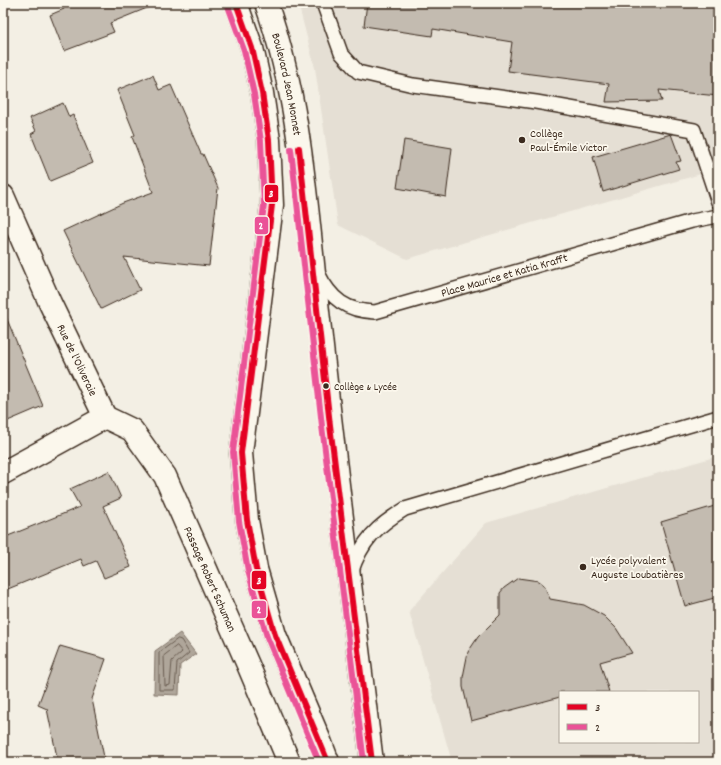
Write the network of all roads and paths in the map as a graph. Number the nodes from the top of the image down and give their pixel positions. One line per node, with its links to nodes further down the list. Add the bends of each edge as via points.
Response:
1 (236, 3): 13 (street, Boulevard Jean Monnet, via 252,48 262,93 269,140 272,205 241,452 247,520 256,569 275,635)
2 (266, 3): 7 (street, Boulevard Jean Monnet, via 279,41 298,136)
3 (323, 3): 5 (lane, via 342,53 358,72 413,85 536,102 694,130)
4 (3, 196): 8 (street, Rue de l'Oliveraie, via 50,303)
5 (718, 202)
6 (718, 216): 7 (lane, Place Maurice et Katia Krafft, via 692,221 376,312 358,311 339,302 323,283)
7 (312, 261): 11 (street, Boulevard Jean Monnet)
8 (105, 417): 10 (street); 12 (street, Passage Robert Schuman, via 132,430 165,476)
9 (718, 417): 11 (lane, via 405,509 383,522 368,539 356,558)
10 (3, 473)
11 (349, 579): 14 (street, Boulevard Jean Monnet)
12 (288, 762)
13 (328, 762)
14 (372, 762)

